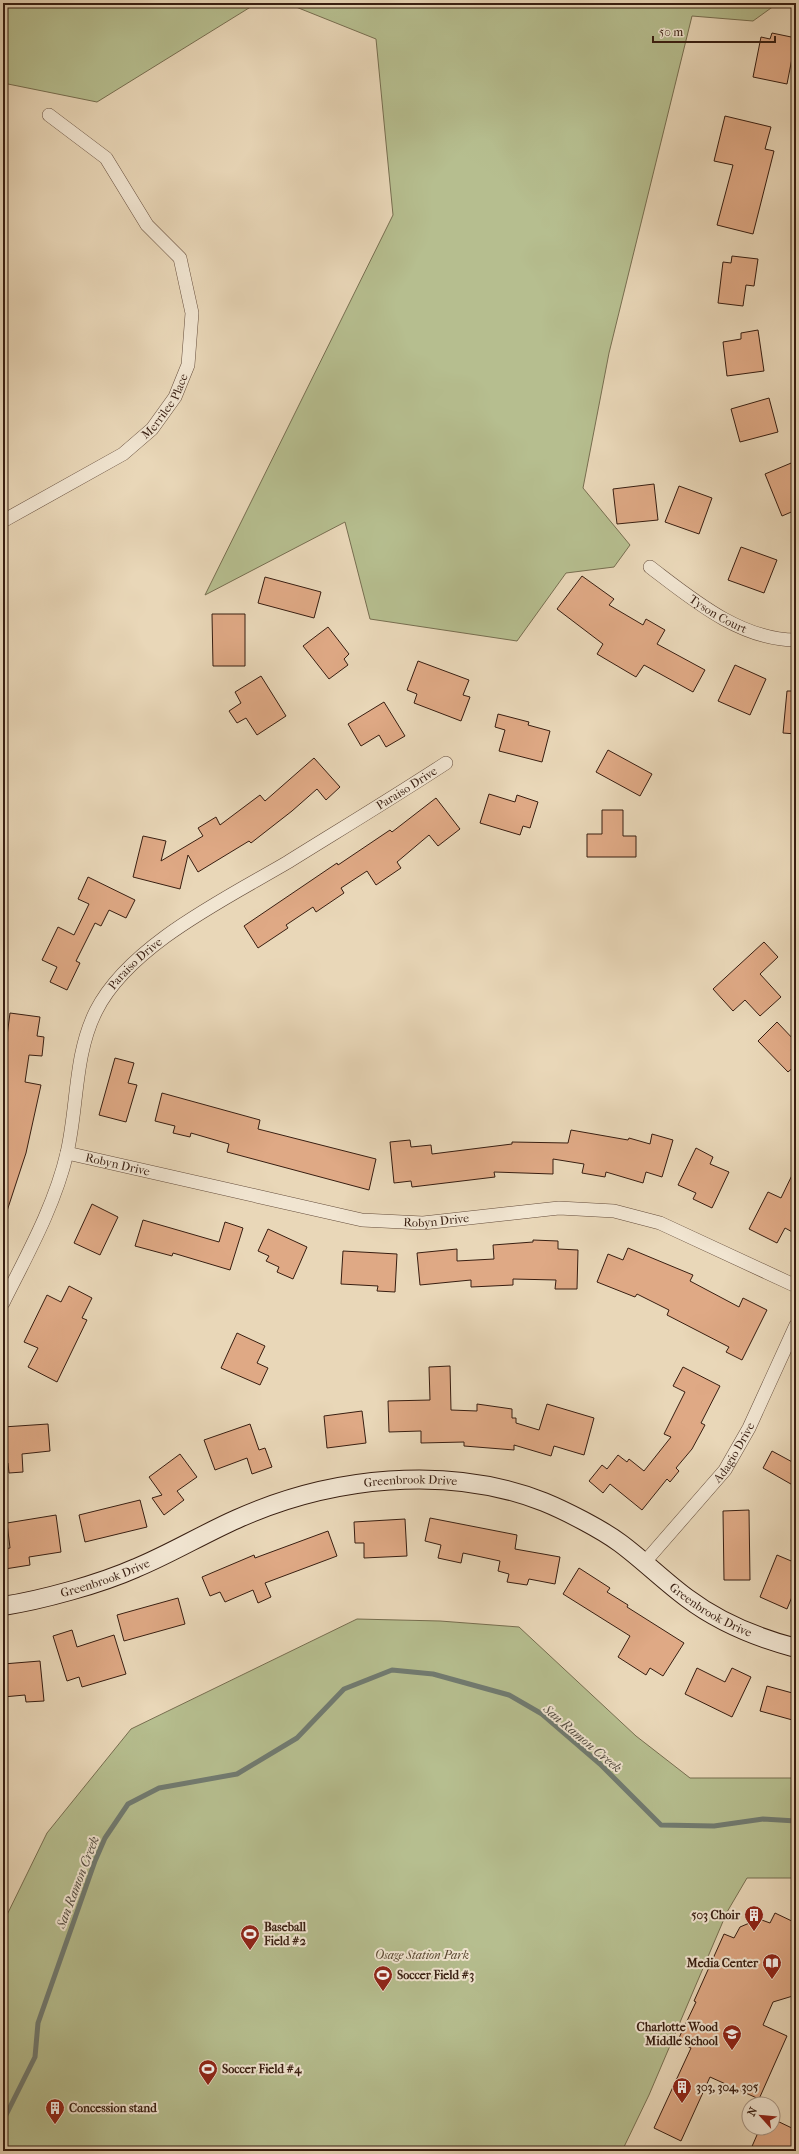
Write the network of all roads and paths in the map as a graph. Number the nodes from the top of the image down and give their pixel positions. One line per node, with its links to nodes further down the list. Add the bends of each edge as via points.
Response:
1 (49, 115): 2 (street, Merrilee Place, via 106,158 147,225 180,258 192,313 188,365 175,397 152,429 123,454)
2 (3, 521)
3 (650, 567): 4 (street, Tyson Court, via 699,605 746,630)
4 (796, 640)
5 (446, 763): 6 (street, Paraiso Drive, via 374,810 165,936 121,975 96,1010 81,1055)
6 (67, 1152): 7 (street, Robyn Drive, via 362,1220 423,1223 559,1208 614,1211 660,1223); 8 (street, Paraiso Drive, via 48,1210)
7 (796, 1286)
8 (3, 1303)
9 (796, 1325): 10 (street, Adagio Drive, via 749,1428 725,1470)
10 (644, 1563): 11 (street, Greenbrook Drive, via 618,1542 545,1502 508,1491 462,1482 370,1482 311,1493 266,1507 135,1569 53,1595); 12 (street, Greenbrook Drive, via 688,1599 728,1623 764,1639)
11 (3, 1606)
12 (796, 1648)

